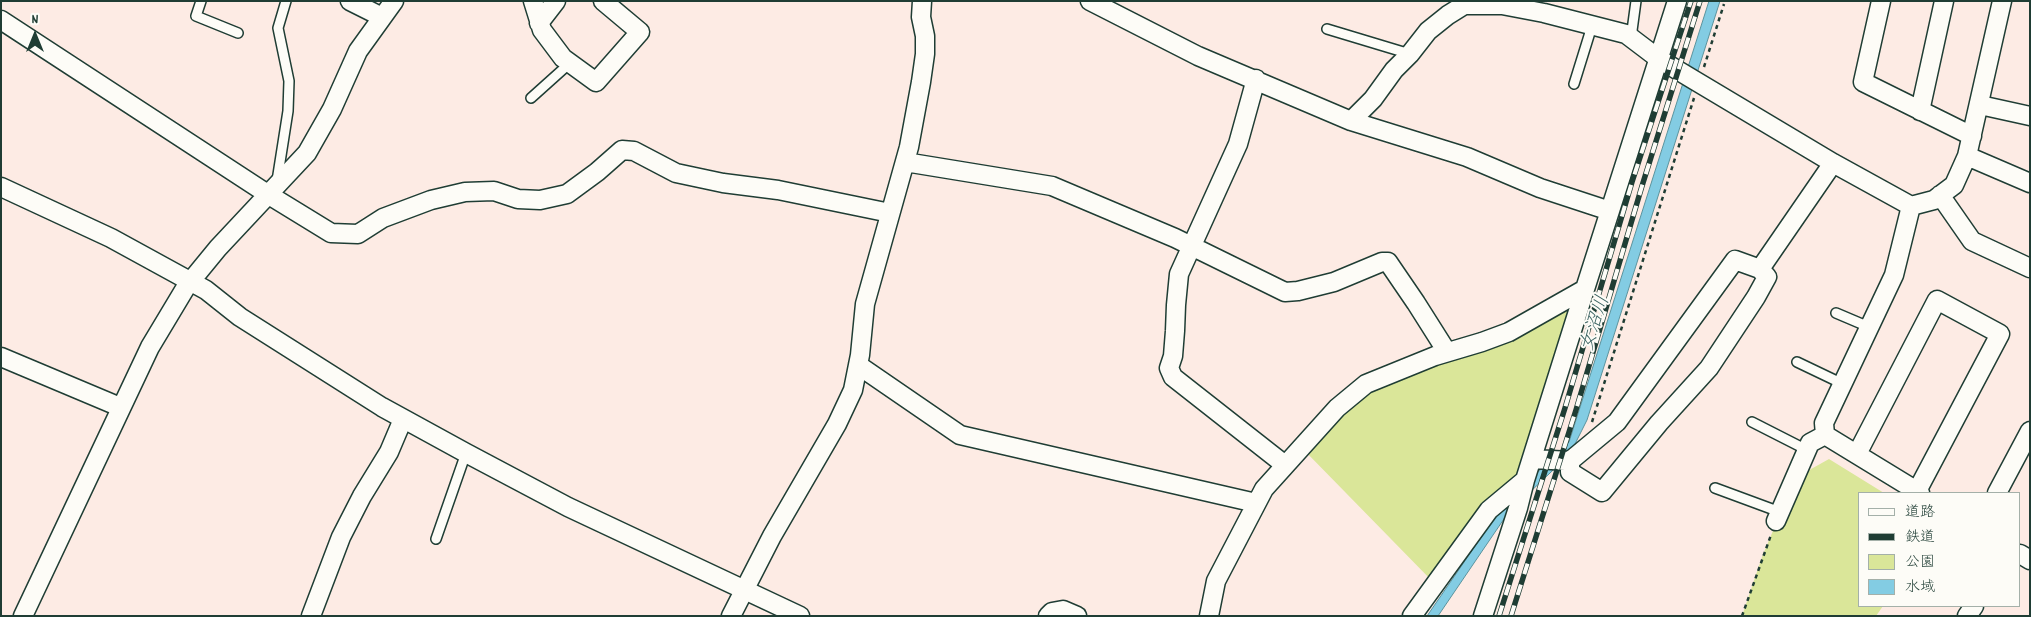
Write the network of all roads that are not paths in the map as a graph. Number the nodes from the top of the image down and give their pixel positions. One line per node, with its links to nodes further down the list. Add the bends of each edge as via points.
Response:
1 (202, 1): 21 (lane, via 196,16)
2 (286, 1): 39 (lane, via 278,28 289,82 288,110)
3 (350, 1): 16 (street)
4 (394, 1): 16 (street)
5 (534, 1): 18 (street)
6 (556, 1): 18 (street)
7 (603, 1): 25 (street, via 640,32 596,82)
8 (922, 1): 35 (street, via 925,54)
9 (1090, 1): 26 (street, via 1198,56)
10 (1636, 1): 22 (lane)
11 (1677, 1): 24 (street)
12 (1881, 1): 30 (street, via 1862,82)
13 (1944, 1): 30 (street)
14 (2002, 1): 29 (street)
15 (1461, 3): 19 (street, via 1502,5); 23 (street, via 1428,31)
16 (382, 17): 39 (street, via 358,51 332,109 307,153)
17 (1, 20): 39 (street)
18 (540, 23): 25 (street, via 542,30)
19 (1592, 26): 22 (street); 27 (lane)
20 (1327, 30): 23 (lane)
21 (238, 33)
22 (1631, 38): 24 (street)
23 (1410, 54): 32 (street)
24 (1659, 60): 36 (street); 42 (street)
25 (570, 63): 28 (lane)
26 (1256, 79): 32 (street); 44 (street, via 1238,144)
27 (1574, 84)
28 (531, 98)
29 (1980, 105): 31 (street); 33 (street)
30 (1920, 110): 33 (street)
31 (2030, 116)
32 (1350, 121): 42 (street, via 1467,157 1540,188)
33 (1972, 136): 34 (street)
34 (1967, 156): 37 (street); 40 (street, via 1954,185)
35 (905, 162): 43 (street); 44 (street, via 1052,186)
36 (1833, 164): 41 (street); 46 (street)
37 (2030, 183)
38 (1, 187): 47 (street, via 111,238)
39 (273, 191): 43 (street, via 331,233 358,234 383,218 431,200 465,192 494,191 518,199 540,200 567,194 622,150 634,151 676,174 723,184 778,190); 47 (street)
40 (1940, 195): 41 (street, via 1934,200); 45 (street, via 1972,241)
41 (1911, 206): 50 (street, via 1894,275)
42 (1610, 211): 48 (street)
43 (890, 213): 54 (street, via 866,304)
44 (1192, 246): 51 (street, via 1285,292 1334,282 1388,262); 66 (street, via 1179,274 1176,331 1169,368 1172,376)
45 (2030, 268)
46 (1760, 269): 65 (street, via 1735,260 1617,422); 65 (street, via 1767,277 1709,368 1602,492 1570,472)
47 (190, 282): 56 (street, via 150,347); 57 (street)
48 (1585, 289): 51 (street, via 1509,332); 64 (street)
49 (1836, 313): 50 (lane)
50 (1869, 328): 55 (street)
51 (1447, 352): 66 (street, via 1366,384 1337,408)
52 (1, 357): 56 (street)
53 (1797, 362): 55 (lane)
54 (858, 365): 71 (street, via 960,435); 74 (street, via 853,390 837,424 772,536)
55 (1843, 384): 60 (street, via 1824,423)
56 (120, 407): 75 (street)
57 (403, 419): 62 (street); 76 (street, via 389,452 341,537)
58 (1752, 422): 61 (lane)
59 (2030, 431): 70 (street)
60 (1825, 435): 61 (street, via 1810,443); 63 (street)
61 (1807, 450): 72 (street)
62 (466, 453): 73 (lane); 74 (street, via 568,507)
63 (1857, 454): 69 (street); 69 (street, via 1937,300 2000,334)
64 (1533, 459): 65 (street); 67 (street)
65 (1569, 461)
66 (1285, 465): 71 (street)
67 (1525, 480): 82 (street, via 1489,510); 83 (street)
68 (1715, 488): 72 (lane)
69 (1919, 492)
70 (1997, 492)
71 (1256, 503): 81 (street, via 1216,582)
72 (1778, 517)
73 (436, 539)
74 (745, 590): 77 (street); 78 (street)
75 (23, 616)
76 (311, 616)
77 (731, 616)
78 (800, 616)
79 (1048, 616): 80 (street, via 1063,610)
80 (1077, 616)
81 (1209, 616)
82 (1412, 616)
83 (1483, 616)

